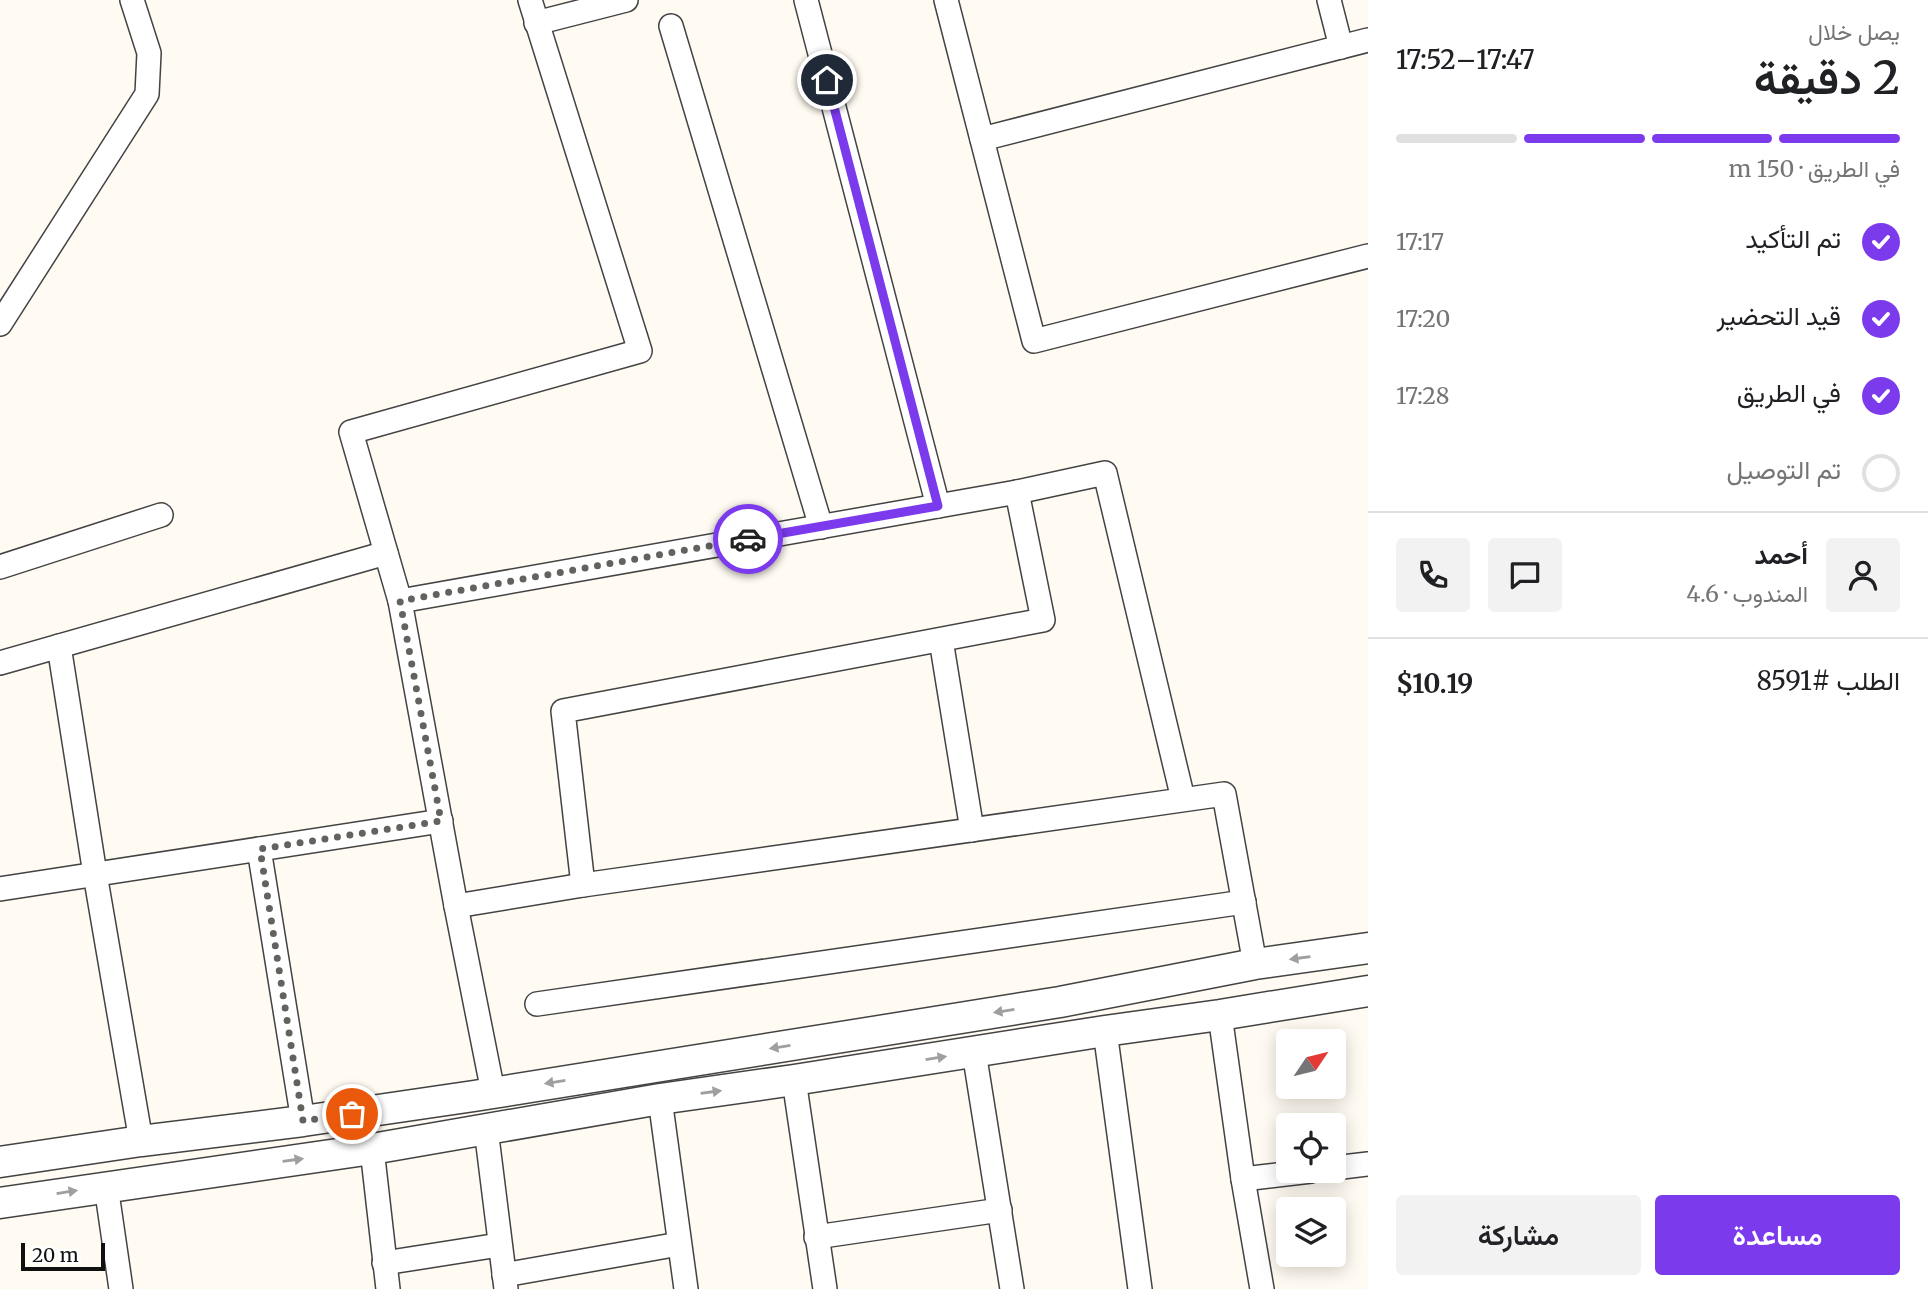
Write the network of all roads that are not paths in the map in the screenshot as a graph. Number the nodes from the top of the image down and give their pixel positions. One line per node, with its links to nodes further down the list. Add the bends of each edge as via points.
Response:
1 (132, 0): 13 (street, via 149,53 147,94)
2 (530, 0): 7 (street)
3 (626, 0): 7 (street)
4 (806, 0): 15 (street)
5 (946, 0): 11 (street)
6 (1329, 0): 10 (street)
7 (536, 23): 18 (street, via 640,351 351,432)
8 (671, 26): 17 (street)
9 (1368, 40): 10 (street)
10 (1341, 47): 11 (street)
11 (982, 139): 12 (street, via 1034,341)
12 (1368, 256)
13 (0, 324)
14 (1017, 492): 15 (street); 21 (street, via 1043,620); 24 (street, via 1105,473)
15 (938, 506): 17 (street)
16 (161, 515): 19 (street)
17 (821, 527): 20 (street)
18 (386, 553): 20 (street); 22 (street)
19 (0, 567)
20 (400, 601): 25 (street)
21 (941, 640): 26 (street); 29 (street, via 563,711)
22 (59, 646): 23 (street); 28 (street)
23 (0, 663)
24 (1184, 799): 26 (street); 31 (street, via 1224,794)
25 (441, 821): 27 (street); 32 (street)
26 (972, 830): 29 (street)
27 (260, 849): 28 (street); 45 (street)
28 (95, 874): 30 (street); 47 (street)
29 (583, 885): 32 (street)
30 (0, 889)
31 (1244, 902): 34 (street); 37 (street)
32 (456, 906): 43 (street)
33 (1368, 948): 34 (street, one-way to 34)
34 (1255, 964): 36 (street)
35 (1368, 996): 38 (street)
36 (1060, 1002): 40 (street); 43 (street, one-way to 43)
37 (537, 1004)
38 (1220, 1015): 39 (street); 53 (street)
39 (1105, 1031): 40 (street); 67 (street)
40 (1065, 1037): 41 (street)
41 (974, 1052): 42 (street, one-way to 41); 56 (street)
42 (794, 1080): 44 (street, one-way to 42); 57 (street)
43 (494, 1092): 45 (street)
44 (660, 1099): 46 (street); 58 (street)
45 (303, 1121): 47 (street)
46 (486, 1129): 48 (street); 59 (street)
47 (141, 1141): 49 (street)
48 (372, 1149): 54 (street, one-way to 48); 60 (street)
49 (0, 1161)
50 (1368, 1164): 51 (street)
51 (1346, 1167)
52 (1276, 1175): 53 (street)
53 (1243, 1179): 68 (street)
54 (106, 1186): 55 (street, one-way to 54); 62 (street)
55 (0, 1203)
56 (999, 1210): 57 (street); 66 (street)
57 (816, 1237): 65 (street)
58 (679, 1244): 61 (street); 64 (street)
59 (499, 1245): 60 (street); 61 (street)
60 (384, 1263): 63 (street)
61 (505, 1282)
62 (121, 1289)
63 (388, 1289)
64 (686, 1289)
65 (825, 1289)
66 (1012, 1289)
67 (1140, 1289)
68 (1262, 1289)

